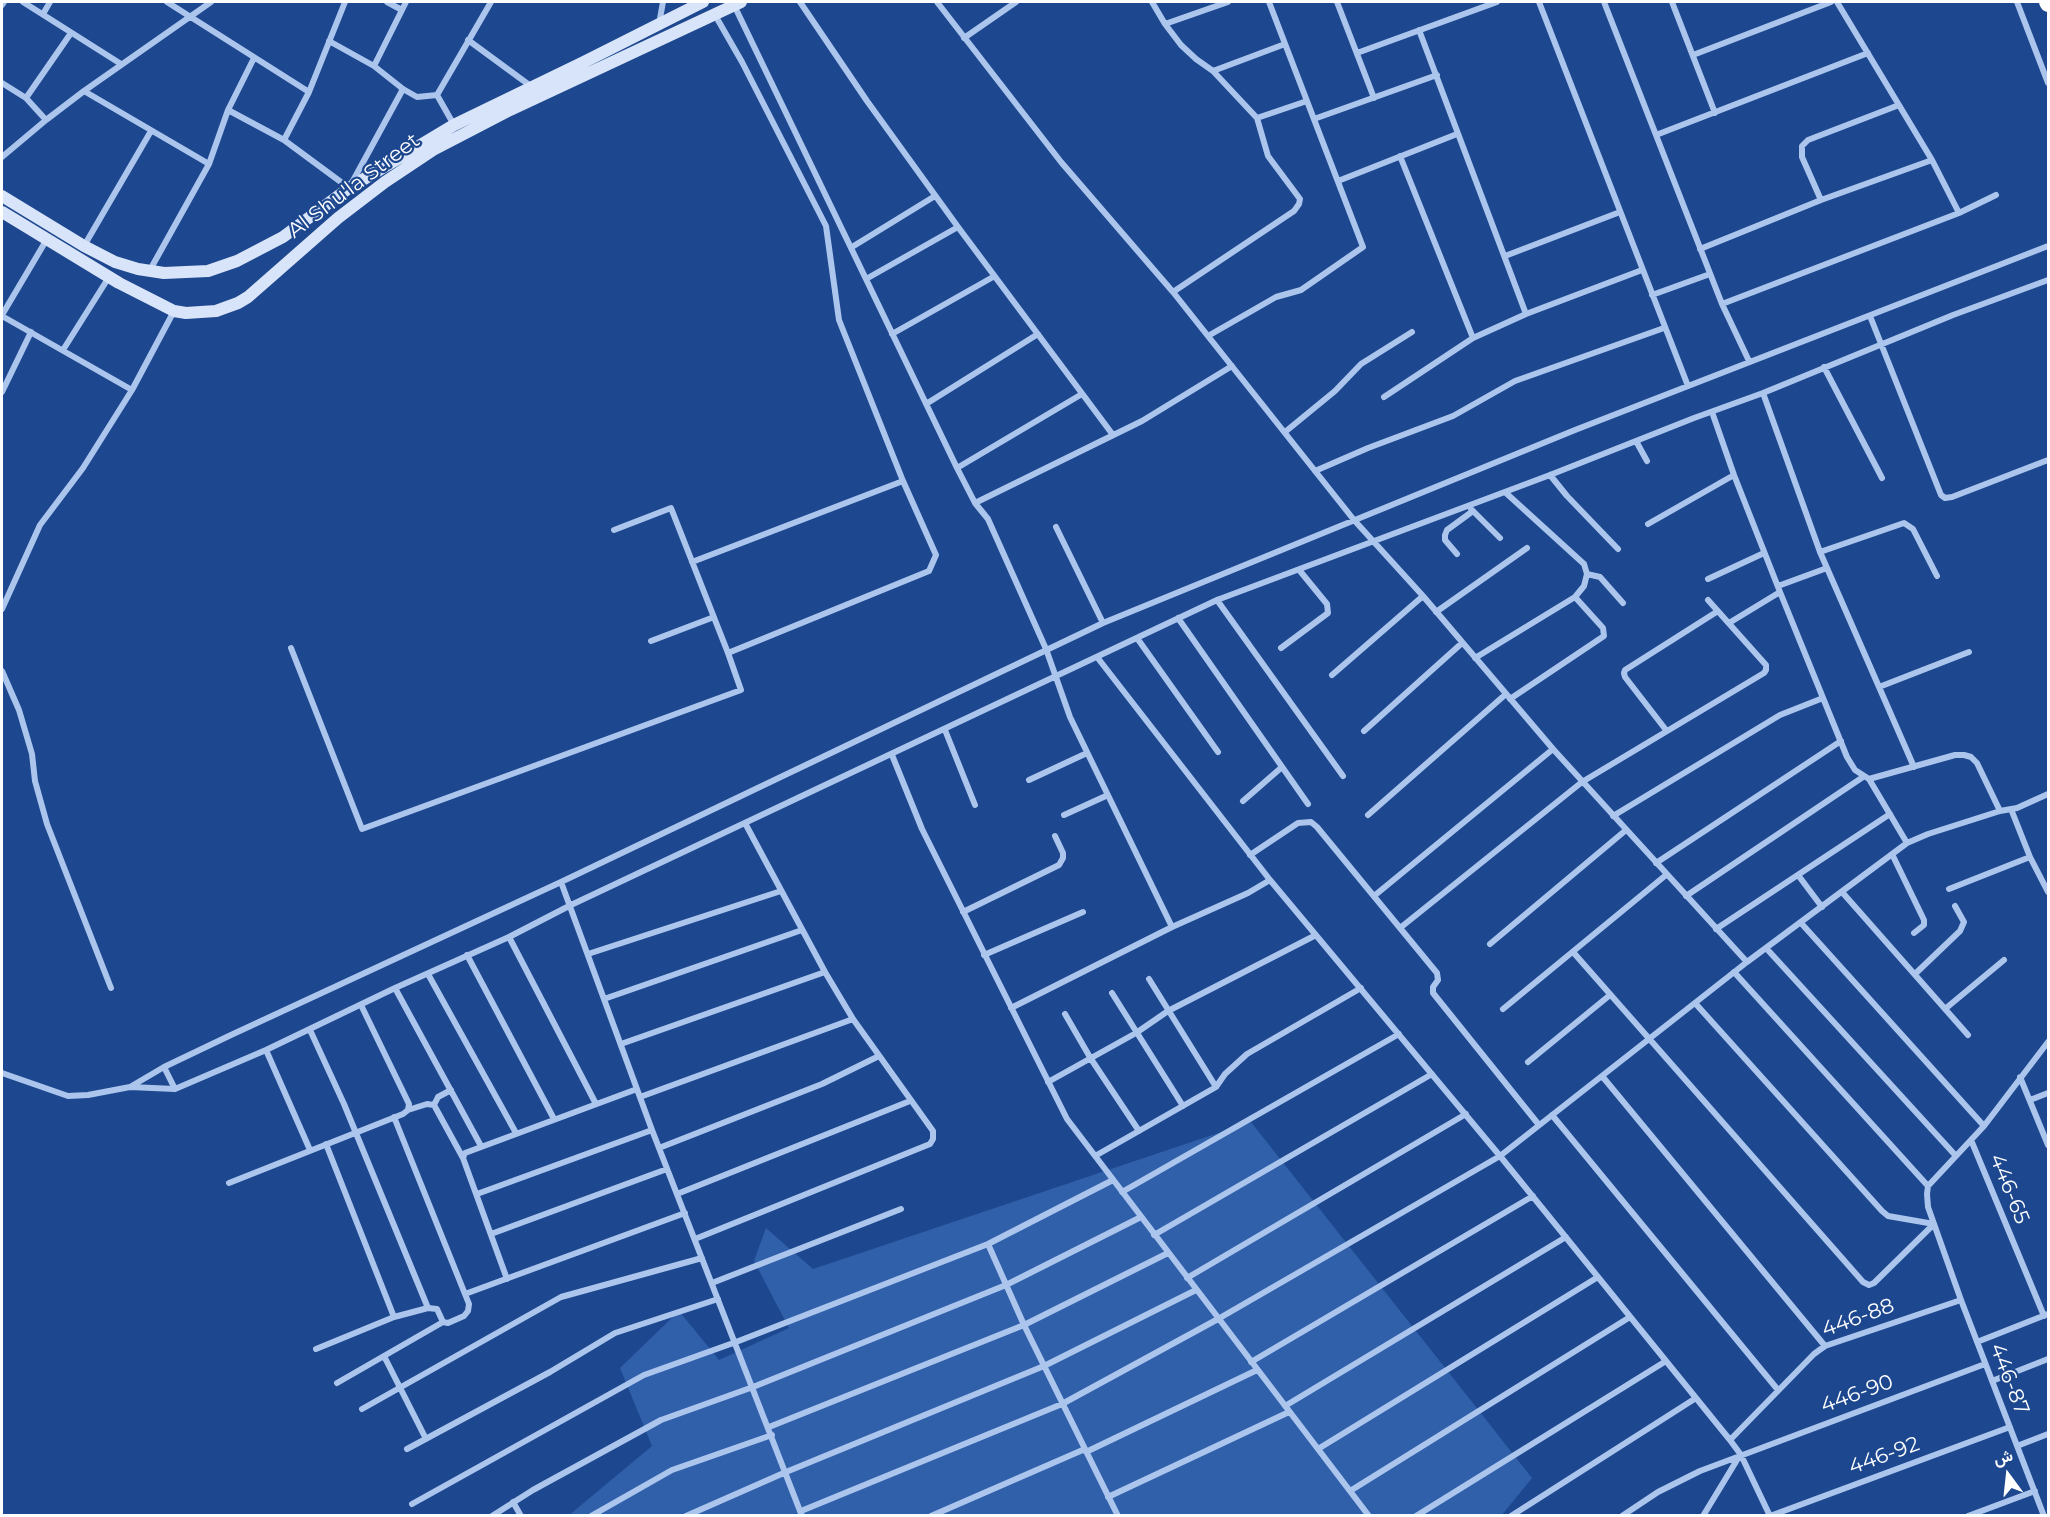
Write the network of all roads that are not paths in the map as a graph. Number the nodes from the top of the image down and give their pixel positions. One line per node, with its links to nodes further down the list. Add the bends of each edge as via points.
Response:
1 (23, 2): 27 (street)
2 (50, 2): 27 (street)
3 (167, 2): 29 (street)
4 (211, 2): 29 (street)
5 (345, 2): 36 (street)
6 (387, 2): 26 (street)
7 (406, 2): 26 (street)
8 (489, 2): 35 (street)
9 (663, 2): 30 (street)
10 (703, 2): 30 (main road, Al Shu'la Street)
11 (800, 2): 75 (street)
12 (937, 2): 34 (street)
13 (1016, 2): 34 (street)
14 (1152, 2): 31 (street)
15 (1228, 2): 31 (street)
16 (1269, 2): 37 (street)
17 (1337, 2): 38 (street)
18 (1497, 2): 32 (street)
19 (1539, 2): 78 (street)
20 (1604, 2): 65 (street)
21 (1672, 2): 40 (street)
22 (1831, 2): 40 (street)
23 (1837, 2): 39 (street)
24 (2017, 2): 47 (street)
25 (737, 3): 28 (main road, Al Shu'la Street); 84 (street)
26 (402, 10): 43 (street)
27 (43, 14): 33 (street)
28 (714, 14): 99 (main road, Al Shu'la Street, via 434,150 361,200 238,303 204,313); 133 (street, via 826,226 839,320)
29 (190, 16): 41 (street); 42 (street)
30 (659, 24): 48 (main road, Al Shu'la Street)
31 (1165, 24): 44 (street, via 1188,52)
32 (1419, 30): 38 (street); 45 (street)
33 (71, 33): 42 (street); 53 (street)
34 (964, 38): 96 (street, via 1061,162)
35 (468, 40): 48 (street); 52 (street)
36 (328, 41): 43 (street); 51 (street)
37 (1285, 44): 44 (street); 55 (street)
38 (1357, 53): 54 (street)
39 (1868, 53): 56 (street); 58 (street)
40 (1693, 56): 58 (street)
41 (254, 58): 51 (street); 57 (street)
42 (121, 64): 50 (street)
43 (374, 66): 49 (street)
44 (1213, 71): 59 (street)
45 (1437, 75): 54 (street); 64 (street)
46 (2, 83): 53 (street)
47 (2049, 83)
48 (532, 87): 62 (main road, Al Shu'la Street)
49 (403, 89): 52 (street, via 417,97); 72 (street)
50 (84, 91): 61 (street); 63 (street)
51 (309, 92): 66 (street)
52 (437, 95): 62 (street)
53 (26, 98): 61 (street)
54 (1374, 98): 60 (street)
55 (1307, 101): 59 (street); 60 (street)
56 (1899, 105): 69 (street); 76 (street, via 1808,140 1802,146 1802,157)
57 (228, 110): 66 (street); 70 (street)
58 (1715, 112): 65 (street)
59 (1257, 118): 96 (street, via 1268,156 1296,191 1299,204)
60 (1314, 119): 71 (street)
61 (45, 120): 68 (street)
62 (454, 124): 72 (main road, Al Shu'la Street)
63 (151, 131): 70 (street); 82 (street)
64 (1457, 134): 67 (street); 86 (street)
65 (1656, 135): 85 (street)
66 (284, 140): 72 (street)
67 (1400, 156): 71 (street); 109 (street)
68 (2, 157)
69 (1932, 160): 76 (street); 79 (street)
70 (209, 164): 88 (street)
71 (1338, 181): 108 (street, via 1364,247 1301,290 1276,297)
72 (349, 188): 88 (main road, Al Shu'la Street, via 283,237 237,261 193,273)
73 (1996, 195): 79 (street)
74 (2, 196): 82 (main road, Al Shu'la Street)
75 (935, 196): 80 (street); 84 (street)
76 (1821, 200): 85 (street)
77 (2, 212): 81 (main road, Al Shu'la Street)
78 (1620, 212): 86 (street); 89 (street)
79 (1959, 213): 98 (street)
80 (958, 227): 92 (street); 93 (street)
81 (47, 239): 91 (main road, Al Shu'la Street); 101 (street)
82 (84, 246): 87 (main road, Al Shu'la Street)
83 (2049, 246): 102 (street)
84 (852, 248): 93 (street)
85 (1700, 249): 90 (street)
86 (1505, 256): 100 (street)
87 (119, 263): 88 (main road, Al Shu'la Street); 91 (main road, via 119,271)
88 (145, 270): 95 (main road, via 128,273)
89 (1642, 270): 97 (street); 100 (street)
90 (1710, 274): 97 (street); 98 (street)
91 (109, 277): 95 (main road, Al Shu'la Street); 111 (street)
92 (993, 277): 106 (street); 107 (street)
93 (866, 279): 106 (street)
94 (2049, 280): 110 (street)
95 (127, 287): 99 (main road, Al Shu'la Street)
96 (1173, 292): 108 (street)
97 (1652, 295): 103 (street)
98 (1722, 304): 112 (street)
99 (174, 311): 116 (street)
100 (1526, 314): 109 (street)
101 (2, 315): 104 (street)
102 (1870, 316): 110 (street); 112 (street)
103 (1664, 328): 115 (street); 129 (street, via 1508,384 1453,416)
104 (31, 332): 111 (street); 117 (street)
105 (1412, 332): 123 (street, via 1361,364)
106 (892, 334): 121 (street)
107 (1038, 334): 119 (street); 121 (street)
108 (1208, 336): 113 (street)
109 (1473, 338): 120 (street)
110 (1880, 344): 114 (street); 127 (street, via 1941,495 1952,498)
111 (63, 350): 116 (street)
112 (1749, 361): 115 (street)
113 (1232, 366): 123 (street); 124 (street, via 1142,422)
114 (1824, 367): 118 (street); 132 (street)
115 (1688, 386): 138 (street)
116 (132, 390): 161 (street, via 83,468 40,525)
117 (2, 392)
118 (1763, 393): 122 (street); 146 (street)
119 (1082, 394): 124 (street); 128 (street)
120 (1384, 397)
121 (926, 405): 128 (street)
122 (1712, 412): 125 (street); 131 (street)
123 (1285, 432): 129 (street)
124 (1113, 435): 135 (street)
125 (1636, 441): 126 (street); 130 (street)
126 (1647, 460)
127 (2049, 460)
128 (957, 468): 135 (street)
129 (1315, 471): 138 (street)
130 (1550, 476): 134 (street); 145 (street)
131 (1734, 476): 139 (street); 147 (street)
132 (1882, 478)
133 (903, 481): 149 (street); 175 (street, via 936,555 928,571)
134 (1506, 493): 136 (street); 152 (street, via 1584,564)
135 (975, 503): 173 (street, via 988,519)
136 (1466, 506): 137 (street); 143 (street)
137 (1473, 511): 142 (street); 148 (street, via 1445,535)
138 (1354, 520): 143 (street); 166 (street)
139 (1648, 524)
140 (1056, 527): 166 (street)
141 (614, 530): 149 (street, via 671,508)
142 (1500, 538)
143 (1372, 542): 151 (street); 156 (street)
144 (1527, 548): 163 (street)
145 (1617, 549)
146 (1820, 552): 150 (street); 153 (street, via 1904,523 1914,529)
147 (1764, 553): 154 (street); 155 (street)
148 (1457, 554)
149 (692, 562): 164 (street)
150 (1827, 568): 155 (street); 181 (street)
151 (1300, 571): 158 (street); 172 (street, via 1327,604 1328,613)
152 (1587, 574): 157 (street); 160 (street, via 1600,577)
153 (1937, 576)
154 (1708, 579)
155 (1779, 589): 167 (street); 183 (street)
156 (1423, 596): 163 (street); 179 (street)
157 (1575, 597): 177 (street); 182 (street, via 1603,628 1604,636)
158 (1217, 600): 165 (street); 194 (street)
159 (1708, 600): 162 (street)
160 (1623, 603)
161 (2, 609)
162 (1718, 611): 167 (street); 185 (street, via 1625,670 1625,676)
163 (1436, 612): 170 (street)
164 (714, 617): 169 (street); 175 (street)
165 (1178, 618): 168 (street); 192 (street)
166 (1103, 623): 173 (street)
167 (1729, 623): 185 (street, via 1766,665 1766,670)
168 (1137, 638): 176 (street); 189 (street)
169 (651, 641)
170 (1462, 643): 177 (street); 186 (street)
171 (291, 648): 175 (street, via 362,829 741,690)
172 (1281, 648)
173 (1046, 649): 180 (street); 220 (street)
174 (1969, 652): 181 (street)
175 (728, 653)
176 (1097, 657): 180 (street); 214 (street)
177 (1475, 658): 182 (street)
178 (2, 671): 253 (street, via 32,754 47,824)
179 (1332, 675)
180 (1056, 676): 184 (street); 190 (street)
181 (1879, 687): 193 (street)
182 (1508, 696): 188 (street); 207 (street)
183 (1823, 698): 187 (street); 208 (street, via 1780,715)
184 (945, 730): 191 (street); 202 (street)
185 (1666, 730): 197 (street)
186 (1364, 732)
187 (1841, 741): 195 (street, via 1855,770); 216 (street)
188 (1553, 748): 197 (street); 225 (street)
189 (1218, 752)
190 (1087, 753): 196 (street); 199 (street)
191 (892, 755): 209 (street); 230 (street, via 921,829)
192 (1282, 767): 200 (street); 201 (street)
193 (1914, 767): 195 (street); 204 (street, via 1955,755 1971,757)
194 (1343, 776)
195 (1866, 778): 205 (street); 226 (street)
196 (1029, 780)
197 (1582, 782): 208 (street); 234 (street)
198 (2049, 794): 203 (street)
199 (1108, 795): 206 (street); 233 (street)
200 (1243, 801)
201 (1308, 804)
202 (975, 805)
203 (2011, 809): 204 (street); 215 (street)
204 (2000, 811): 212 (street)
205 (1890, 814): 212 (street); 218 (street)
206 (1064, 815)
207 (1368, 815)
208 (1613, 816): 210 (street)
209 (745, 823): 222 (street); 227 (street)
210 (1626, 830): 216 (street); 240 (street)
211 (1055, 836): 230 (street, via 1063,853 1059,866)
212 (1907, 843): 213 (street)
213 (1892, 854): 223 (street); 237 (street, via 1924,920 1924,925)
214 (1250, 855): 219 (street); 225 (street, via 1298,823 1311,822)
215 (2030, 857): 221 (street); 224 (street)
216 (1656, 863): 217 (street)
217 (1666, 875): 226 (street); 242 (street)
218 (1798, 875): 229 (street); 235 (street)
219 (1270, 880): 233 (street); 238 (street)
220 (561, 882): 227 (street); 278 (street)
221 (1949, 888)
222 (781, 891): 236 (street); 243 (street)
223 (1842, 892): 229 (street); 251 (street)
224 (2049, 892)
225 (1374, 896): 234 (street)
226 (1686, 896): 235 (street)
227 (571, 905): 239 (street); 243 (street)
228 (1955, 906): 251 (street, via 1963,917 1963,926)
229 (1822, 907): 232 (street)
230 (963, 912): 245 (street)
231 (1083, 912): 245 (street)
232 (1801, 923): 241 (street); 302 (street)
233 (1172, 927): 261 (street)
234 (1400, 928): 301 (street, via 1437,973 1433,993)
235 (1716, 929): 247 (street)
236 (802, 930): 248 (street); 258 (street)
237 (1914, 933)
238 (1316, 935): 255 (street); 264 (street)
239 (509, 937): 244 (street); 293 (street)
240 (1490, 944)
241 (1766, 948): 247 (street); 315 (street)
242 (1573, 952): 257 (street); 262 (street)
243 (588, 954): 258 (street)
244 (467, 955): 250 (street); 300 (street)
245 (984, 955): 261 (street)
246 (2004, 960): 263 (street)
247 (1747, 962): 249 (street)
248 (825, 972): 266 (street); 273 (street)
249 (1734, 972): 259 (street); 320 (street)
250 (428, 974): 254 (street); 306 (street)
251 (1915, 974): 263 (street)
252 (1149, 979): 264 (street)
253 (111, 988)
254 (395, 988): 260 (street); 288 (street)
255 (1361, 988): 269 (street); 285 (street, via 1247,1054)
256 (1112, 993): 268 (street)
257 (1610, 995): 271 (street); 277 (street)
258 (604, 999): 273 (street)
259 (1695, 1003): 271 (street); 328 (street, via 1882,1211 1888,1216)
260 (361, 1005): 267 (street); 296 (street, via 409,1104)
261 (1011, 1008): 283 (street)
262 (1503, 1009)
263 (1945, 1009): 270 (street)
264 (1168, 1011): 268 (street); 285 (street)
265 (1065, 1014): 276 (street)
266 (853, 1019): 275 (street); 290 (street)
267 (310, 1030): 274 (street); 305 (street)
268 (1136, 1033): 276 (street); 295 (street)
269 (1399, 1034): 280 (street); 321 (street)
270 (1968, 1035)
271 (1649, 1039): 281 (street); 328 (street, via 1863,1282 1874,1283)
272 (2049, 1042): 282 (street)
273 (621, 1044): 287 (street)
274 (266, 1050): 286 (street); 312 (street)
275 (879, 1056): 292 (street); 311 (street, via 822,1084)
276 (1091, 1059): 283 (street); 304 (street)
277 (1528, 1062)
278 (164, 1067): 284 (street); 286 (street)
279 (2, 1073): 284 (street, via 68,1096)
280 (1432, 1074): 297 (street); 330 (street)
281 (1602, 1076): 298 (street); 354 (street)
282 (2020, 1077): 291 (street); 302 (street)
283 (1048, 1082): 313 (street, via 1067,1119)
284 (130, 1087): 286 (street)
285 (1216, 1087): 295 (street)
286 (175, 1089)
287 (637, 1089): 290 (street); 293 (street)
288 (451, 1090): 294 (street, via 438,1097); 310 (street)
289 (2049, 1093): 291 (street)
290 (640, 1097): 303 (street)
291 (2030, 1100): 309 (street)
292 (910, 1101): 323 (street); 332 (street, via 933,1131 930,1144)
293 (596, 1104): 300 (street)
294 (434, 1106): 296 (street, via 427,1104); 316 (street)
295 (1183, 1106): 304 (street)
296 (408, 1110): 299 (street)
297 (1466, 1114): 314 (street); 337 (street)
298 (1552, 1115): 301 (street); 367 (street)
299 (394, 1117): 305 (street); 342 (street)
300 (554, 1119): 306 (street)
301 (1539, 1125): 314 (street)
302 (1984, 1126): 307 (street)
303 (652, 1130): 311 (street); 322 (street)
304 (1139, 1131): 313 (street)
305 (356, 1132): 308 (street); 345 (street)
306 (516, 1133): 310 (street)
307 (1971, 1140): 315 (street); 346 (street, 446-65)
308 (326, 1144): 312 (street); 347 (street)
309 (2049, 1145)
310 (481, 1146): 316 (street, via 468,1150)
311 (659, 1148): 317 (street)
312 (310, 1150): 319 (street)
313 (1095, 1156): 318 (street)
314 (1500, 1156): 324 (street); 349 (street)
315 (1956, 1156): 320 (street)
316 (463, 1158): 322 (street)
317 (668, 1169): 323 (street); 329 (street)
318 (1113, 1179): 321 (street); 333 (street)
319 (229, 1184)
320 (1928, 1186): 328 (street, 446-87, via 1928,1207)
321 (1122, 1192): 327 (street)
322 (477, 1194): 329 (street)
323 (677, 1194): 326 (street)
324 (1533, 1196): 331 (street); 359 (street)
325 (901, 1209): 339 (street)
326 (685, 1213): 332 (street); 338 (street)
327 (1141, 1217): 330 (street); 340 (street)
328 (1934, 1224): 344 (street, 446-87)
329 (491, 1234): 338 (street)
330 (1154, 1235): 334 (street)
331 (1566, 1237): 336 (street); 371 (street)
332 (695, 1239): 335 (street)
333 (988, 1244): 340 (street); 352 (street)
334 (1168, 1253): 337 (street); 351 (street)
335 (702, 1258): 339 (street); 365 (street, via 569,1294)
336 (1598, 1277): 348 (street); 380 (street)
337 (1187, 1278): 341 (street)
338 (507, 1279): 342 (street)
339 (712, 1283): 343 (street)
340 (1006, 1285): 351 (street); 366 (street)
341 (1196, 1290): 349 (street); 361 (street)
342 (465, 1294): 350 (street, via 468,1311)
343 (718, 1299): 352 (street); 376 (street, via 615,1333)
344 (1961, 1300): 353 (street, 446-87); 354 (street, 446-88)
345 (428, 1308): 347 (street); 350 (street, via 437,1309)
346 (2046, 1315): 353 (street)
347 (394, 1317): 355 (street)
348 (1630, 1317): 358 (street); 384 (street)
349 (1218, 1319): 359 (street); 369 (street)
350 (443, 1322): 356 (street)
351 (1024, 1325): 361 (street); 372 (street)
352 (736, 1342): 366 (street); 388 (street, via 644,1375)
353 (1977, 1342): 360 (street, 446-87)
354 (1824, 1346): 367 (street, 446-88)
355 (316, 1349)
356 (384, 1356): 364 (street); 365 (street)
357 (2049, 1359): 363 (street)
358 (1666, 1361): 368 (street); 398 (street)
359 (1251, 1362): 362 (street)
360 (1985, 1364): 363 (street, 446-87); 382 (street, 446-90)
361 (1044, 1366): 369 (street); 383 (street)
362 (1257, 1370): 371 (street); 381 (street)
363 (1992, 1381): 373 (street, 446-87)
364 (338, 1383)
365 (401, 1387): 370 (street); 376 (street)
366 (753, 1387): 372 (street); 387 (street, via 650,1425)
367 (1778, 1390): 377 (street, 446-88)
368 (1696, 1398): 377 (street); 399 (street)
369 (1062, 1404): 381 (street); 390 (street)
370 (362, 1409)
371 (1287, 1409): 380 (street); 386 (street)
372 (769, 1426): 375 (street)
373 (2010, 1427): 378 (street, 446-87); 402 (street, 446-92)
374 (2049, 1434): 378 (street)
375 (772, 1435): 383 (street); 393 (street, via 672,1470)
376 (426, 1439): 379 (street)
377 (1730, 1440): 382 (street)
378 (2018, 1446): 385 (street, 446-87)
379 (407, 1449)
380 (1318, 1449): 384 (street)
381 (1086, 1451): 386 (street); 395 (street)
382 (1741, 1455): 400 (street, 446-90, via 1678,1481); 401 (street); 402 (street)
383 (786, 1472): 390 (street); 394 (street)
384 (1350, 1491): 397 (street)
385 (2035, 1491): 389 (street, 446-87); 403 (street)
386 (1108, 1497): 396 (street)
387 (513, 1502): 391 (street); 392 (street)
388 (412, 1504)
389 (2045, 1511)
390 (802, 1513)
391 (492, 1515)
392 (521, 1515)
393 (591, 1515)
394 (686, 1515)
395 (931, 1515)
396 (1118, 1515)
397 (1369, 1515)
398 (1416, 1515)
399 (1511, 1515)
400 (1622, 1515)
401 (1703, 1515)
402 (1770, 1515)
403 (1968, 1515)

